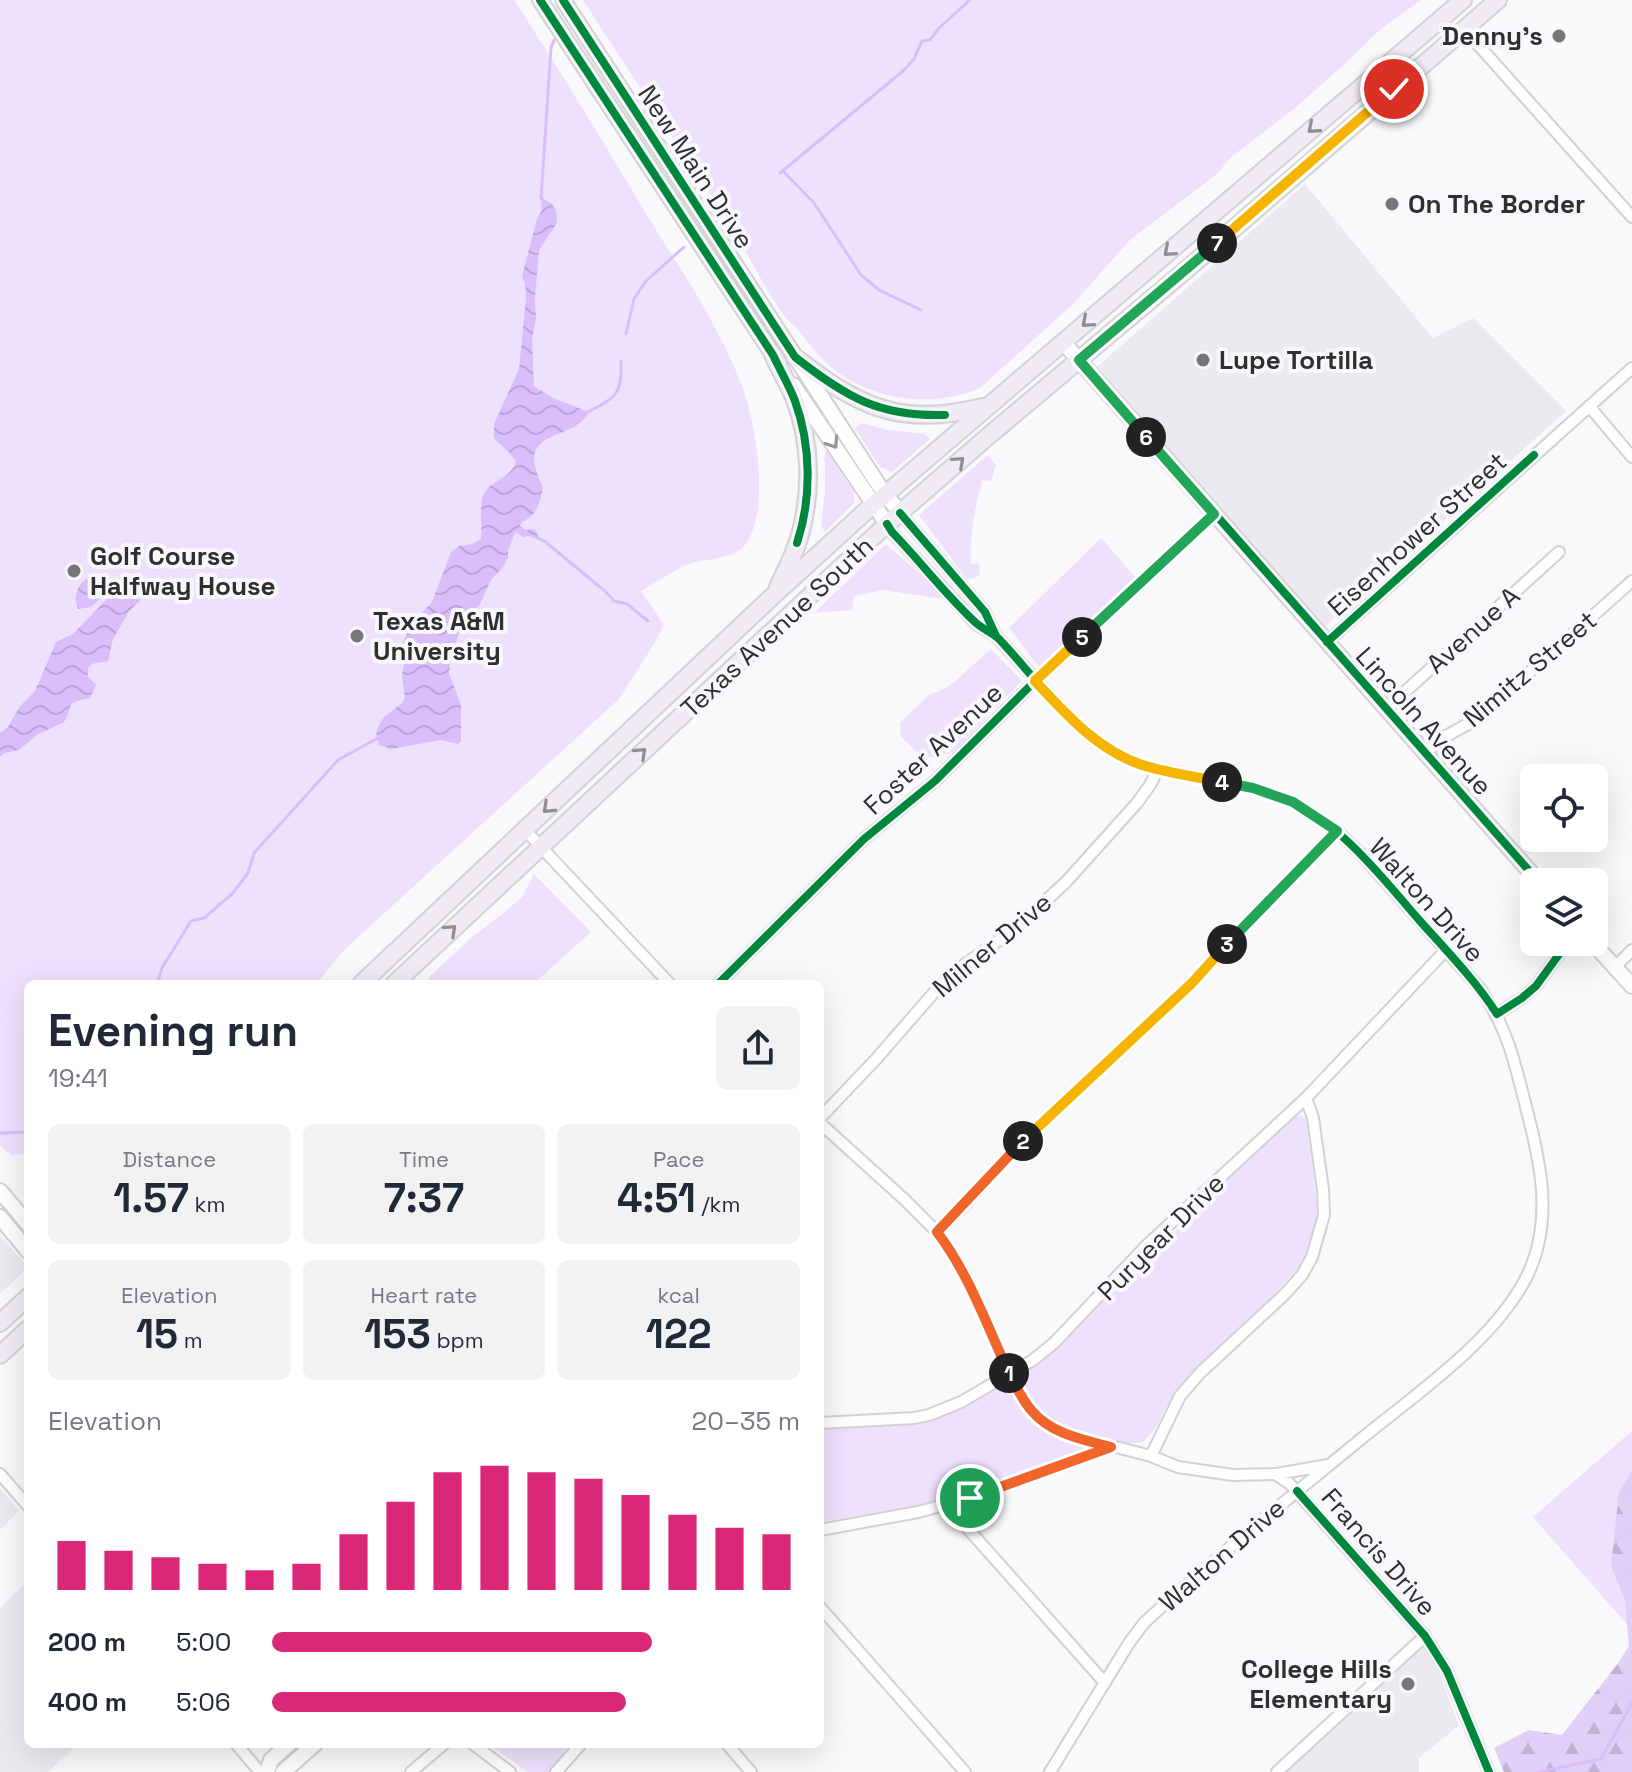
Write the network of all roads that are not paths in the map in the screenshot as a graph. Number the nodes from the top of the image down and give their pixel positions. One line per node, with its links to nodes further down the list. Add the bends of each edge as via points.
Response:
1 (540, 0): 7 (street, New Main Drive)
2 (563, 0): 6 (street, New Main Drive)
3 (1463, 0): 8 (main road, Texas Avenue South, one-way to 8)
4 (1498, 0): 5 (main road, Texas Avenue South)
5 (1464, 29): 9 (main road, Texas Avenue South); 10 (street)
6 (651, 134): 7 (street); 13 (street, New Main Drive)
7 (635, 145): 12 (street, New Main Drive)
8 (1271, 164): 9 (main road); 11 (main road, Texas Avenue South, one-way to 11)
9 (1287, 182): 14 (main road, Texas Avenue South)
10 (1632, 217)
11 (1063, 342): 14 (street, Lincoln Avenue); 16 (main road, Texas Avenue South)
12 (773, 355): 19 (street, New Main Drive, one-way to 19); 24 (main road, via 795,400 807,472 800,535)
13 (795, 357): 16 (main road, via 841,391 888,410 945,415); 19 (street, New Main Drive)
14 (1079, 360): 20 (street, Lincoln Avenue); 21 (main road, Texas Avenue South, one-way to 14)
15 (1632, 368): 17 (street, Eisenhower Street)
16 (988, 406): 19 (main road, Texas Avenue South)
17 (1589, 406): 18 (street); 26 (street, Eisenhower Street)
18 (1632, 457)
19 (880, 500): 21 (street); 24 (main road, Texas Avenue South)
20 (1214, 514): 26 (street, Lincoln Avenue); 27 (street, Foster Avenue)
21 (894, 518): 25 (street, Walton Drive, via 985,612); 25 (street, Walton Drive, via 892,532 976,624); 29 (main road, Texas Avenue South)
22 (1559, 552): 30 (street, Avenue A)
23 (1632, 581): 31 (street, Nimitz Street, via 1477,719)
24 (775, 594): 28 (main road, Texas Avenue South)
25 (996, 636): 27 (street, Walton Drive)
26 (1327, 642): 30 (street, Lincoln Avenue)
27 (1035, 681): 32 (street, Walton Drive, via 1092,738 1127,759); 45 (street, Foster Avenue, via 935,781 854,848)
28 (675, 688): 29 (main road); 33 (main road, Texas Avenue South, one-way to 33)
29 (690, 707): 35 (main road, Texas Avenue South, one-way to 29)
30 (1386, 709): 31 (street, Lincoln Avenue)
31 (1426, 753): 36 (street, Lincoln Avenue)
32 (1158, 769): 34 (street, Walton Drive, via 1274,795); 49 (street, Milner Drive, via 1137,803 1066,882 937,989)
33 (525, 830): 35 (street); 42 (main road, Texas Avenue South)
34 (1337, 831): 37 (street, Walton Drive); 54 (street, via 1192,983 1014,1149)
35 (540, 846): 43 (main road, Texas Avenue South, one-way to 35); 44 (street)
36 (1527, 868)
37 (1446, 950): 47 (street, Walton Drive); 48 (street, Puryear Drive)
38 (1632, 950): 41 (street)
39 (1558, 956): 47 (street, via 1536,986)
40 (1605, 956): 41 (street)
41 (1615, 967): 46 (street)
42 (365, 980)
43 (398, 980)
44 (666, 980)
45 (722, 980)
46 (1632, 986)
47 (1497, 1014): 64 (street, Walton Drive, via 1512,1050 1542,1180 1536,1254 1518,1292 1486,1333)
48 (1306, 1098): 60 (street, Puryear Drive, via 1146,1246 1054,1343); 63 (street, via 1324,1215 1312,1257 1284,1295 1180,1396)
49 (824, 1117)
50 (824, 1125): 54 (street)
51 (0, 1191): 53 (street)
52 (0, 1217): 55 (street)
53 (24, 1219)
54 (937, 1232): 60 (street, via 962,1270)
55 (24, 1246)
56 (24, 1301): 57 (main road)
57 (0, 1323)
58 (24, 1333): 59 (main road)
59 (0, 1355)
60 (1010, 1374): 61 (street, Puryear Drive, via 929,1415); 62 (street, via 1042,1421)
61 (825, 1423)
62 (1111, 1447): 63 (street); 69 (street)
63 (1151, 1456): 66 (street, via 1189,1469)
64 (1330, 1464): 66 (street); 67 (street, Walton Drive)
65 (0, 1474): 68 (street)
66 (1275, 1474): 67 (street, Francis Drive)
67 (1297, 1491): 72 (street, Francis Drive); 73 (street, Walton Drive, via 1144,1623)
68 (24, 1501)
69 (946, 1504): 70 (street); 73 (street)
70 (824, 1529)
71 (824, 1612): 90 (street)
72 (1425, 1636): 92 (street); 93 (street, Francis Drive, via 1447,1671)
73 (1105, 1683): 91 (street, Walton Drive)
74 (239, 1748): 82 (street)
75 (284, 1748): 83 (street)
76 (310, 1748): 81 (street)
77 (439, 1748): 86 (street)
78 (478, 1748): 87 (street)
79 (577, 1748): 88 (street)
80 (730, 1748): 89 (street)
81 (301, 1756): 84 (street); 85 (street)
82 (260, 1772)
83 (267, 1772)
84 (283, 1772)
85 (297, 1772)
86 (411, 1772)
87 (510, 1772)
88 (556, 1772)
89 (751, 1772)
90 (965, 1772)
91 (1050, 1772)
92 (1277, 1772)
93 (1489, 1772)

